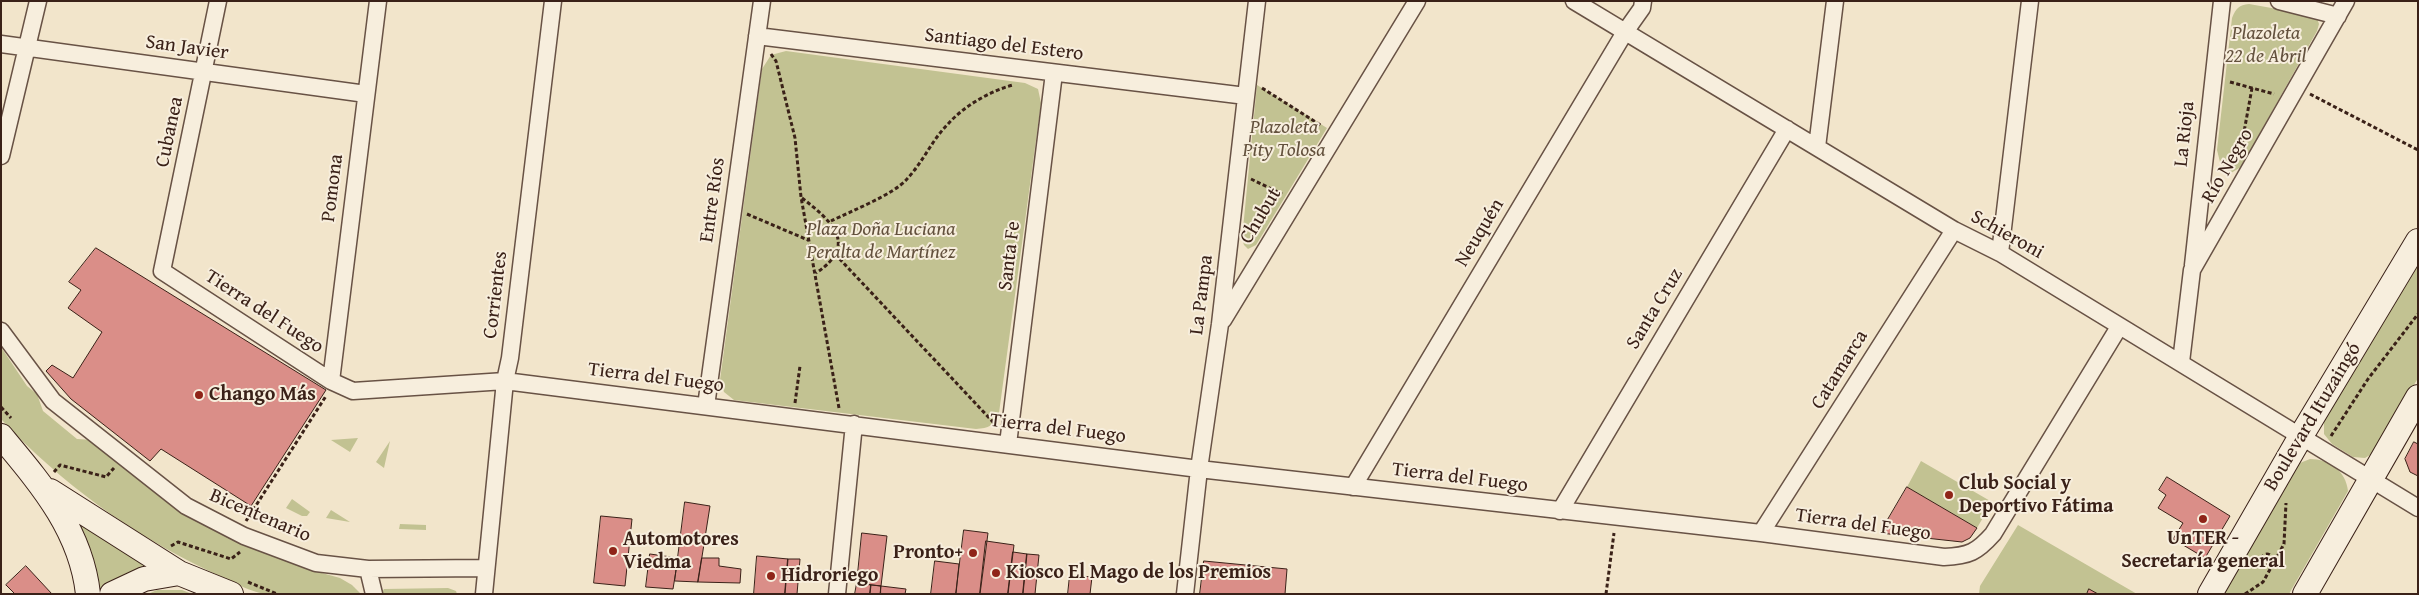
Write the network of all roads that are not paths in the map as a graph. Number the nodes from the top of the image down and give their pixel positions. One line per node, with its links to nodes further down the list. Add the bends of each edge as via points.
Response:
1 (38, 1): 19 (street)
2 (218, 1): 20 (street, Cubanea)
3 (378, 1): 22 (street, Pomona)
4 (553, 1): 36 (street, Corrientes, via 512,348)
5 (762, 1): 17 (street, Entre Ríos)
6 (1257, 1): 23 (street, La Pampa)
7 (1417, 1): 32 (street, Chubut)
8 (1574, 1): 16 (street, Schieroni)
9 (1643, 1): 16 (street, Neuquén)
10 (1835, 1): 25 (street)
11 (2030, 1): 29 (street)
12 (2222, 1): 30 (street, La Rioja)
13 (2280, 1): 15 (street)
14 (2346, 1): 15 (street, Río Negro)
15 (2338, 16): 30 (street, Río Negro)
16 (1626, 32): 24 (street, Schieroni); 47 (street, Neuquén)
17 (758, 36): 21 (street, Santiago del Estero); 39 (street, Entre Ríos)
18 (1, 44): 19 (street, San Javier)
19 (28, 47): 20 (street, San Javier); 26 (street)
20 (204, 72): 22 (street, San Javier); 31 (street, Cubanea)
21 (1054, 73): 23 (street, Santiago del Estero); 43 (street, Santa Fe)
22 (366, 94): 37 (street, Pomona)
23 (1246, 96): 32 (street, La Pampa)
24 (1787, 129): 25 (street, Schieroni); 49 (street, Santa Cruz)
25 (1817, 147): 27 (street, Schieroni)
26 (1, 156)
27 (1954, 230): 29 (street, Schieroni); 50 (street, Catamarca)
28 (2418, 240): 42 (main road, Boulevard Ituzaingó)
29 (2000, 254): 33 (street, Schieroni)
30 (2192, 270): 35 (street, Río Negro)
31 (162, 271): 37 (street, Tierra del Fuego)
32 (1220, 324): 44 (street, La Pampa)
33 (2119, 327): 35 (street, Schieroni); 50 (street, Tierra del Fuego, via 1993,534 1980,549 1963,556 1944,557)
34 (1, 331): 53 (street, Bicentenario, via 53,401 186,506 244,536 316,562)
35 (2180, 362): 42 (street, Schieroni)
36 (505, 381): 37 (street, Tierra del Fuego, via 353,391); 39 (street, Tierra del Fuego); 52 (street, Corrientes)
37 (334, 382)
38 (2418, 397): 46 (main road)
39 (706, 406): 40 (street, Tierra del Fuego)
40 (848, 424): 43 (street, Tierra del Fuego); 59 (street)
41 (7, 428): 45 (main road)
42 (2300, 436): 46 (street, Schieroni); 61 (main road, Boulevard Ituzaingó)
43 (1008, 444): 44 (street, Tierra del Fuego)
44 (1199, 469): 47 (street, Tierra del Fuego); 60 (street, La Pampa)
45 (49, 477): 51 (main road); 55 (main road, via 78,546 86,572)
46 (2370, 479): 48 (street, Schieroni); 62 (main road)
47 (1353, 487): 49 (street, Tierra del Fuego)
48 (2418, 508)
49 (1560, 511): 50 (street, Tierra del Fuego)
50 (1761, 533)
51 (178, 562): 54 (main road); 56 (main road)
52 (485, 568): 53 (street, Bicentenario); 58 (street, Corrientes)
53 (368, 569): 57 (street)
54 (238, 587)
55 (88, 594)
56 (112, 594)
57 (374, 594)
58 (484, 594)
59 (837, 594)
60 (1185, 594)
61 (2210, 594)
62 (2305, 594)

